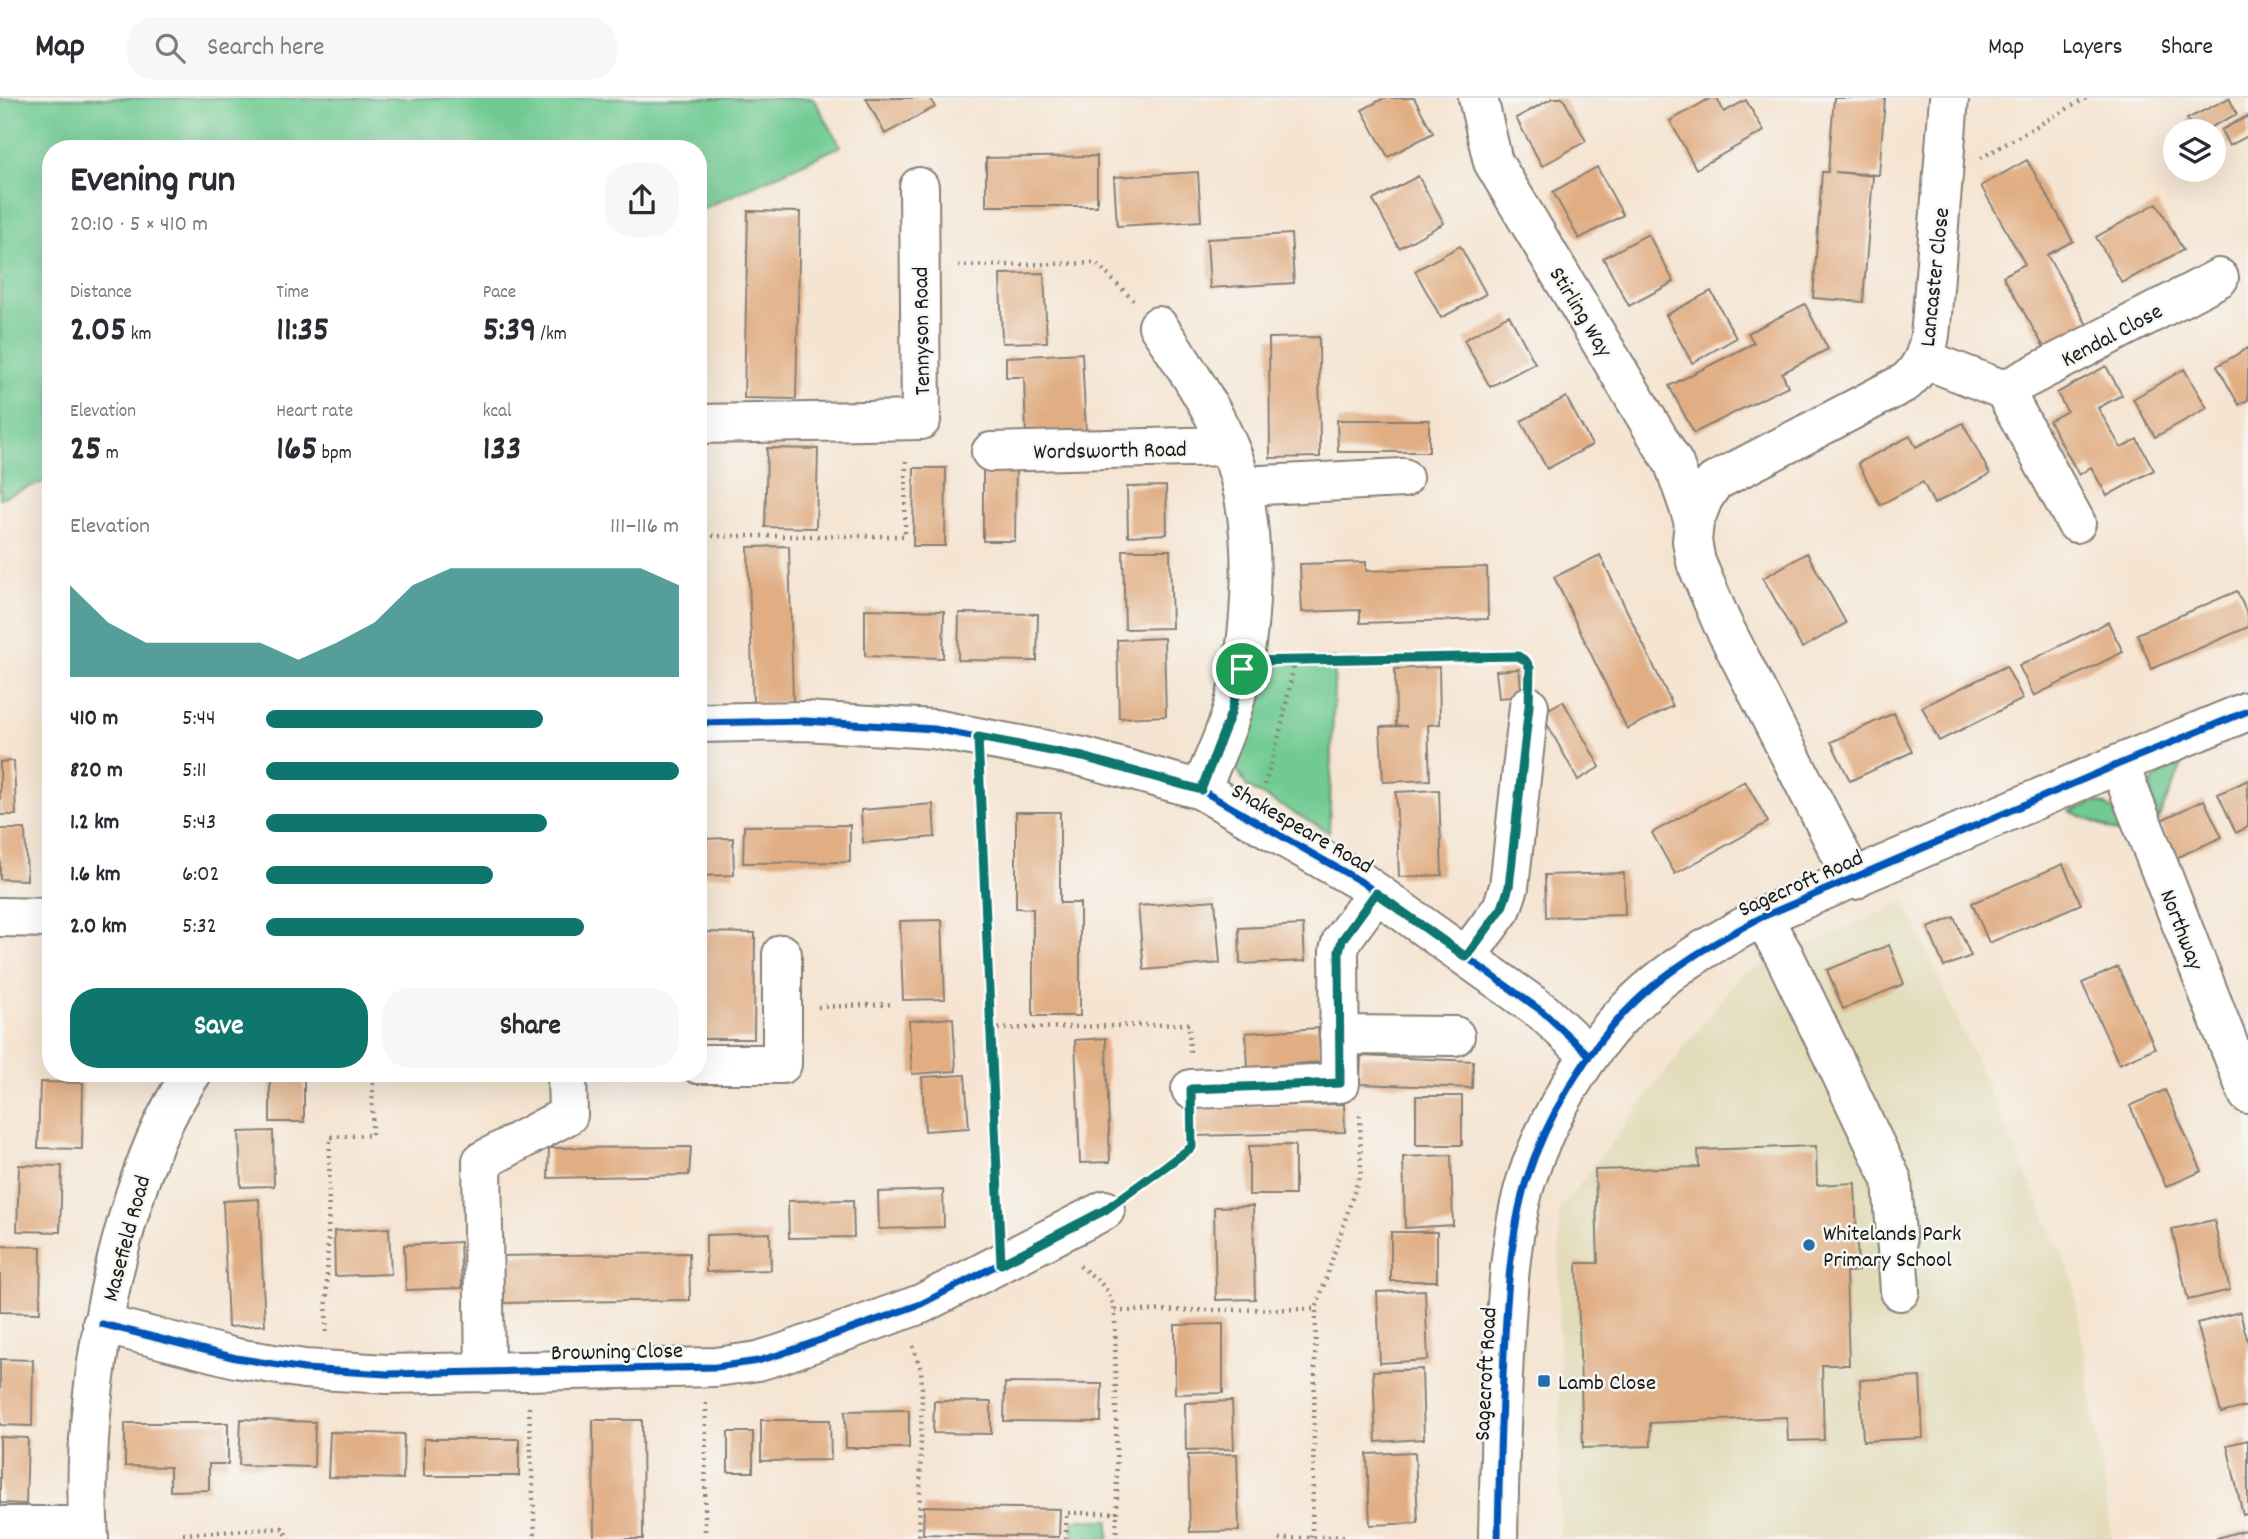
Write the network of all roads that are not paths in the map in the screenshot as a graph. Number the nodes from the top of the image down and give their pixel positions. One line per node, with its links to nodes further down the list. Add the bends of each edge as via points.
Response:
1 (1479, 98): 13 (street, Stirling Way, via 1493,162)
2 (1949, 98): 6 (street, Lancaster Close, via 1931,326)
3 (919, 187): 8 (street, Tennyson Road, via 922,420)
4 (2219, 278): 7 (street, Kendal Close)
5 (1158, 326): 9 (street, Wordsworth Road, via 1193,378)
6 (1924, 359): 7 (street); 13 (street, Lancaster Close, via 1906,382 1714,482)
7 (2004, 390): 14 (street)
8 (707, 424)
9 (1228, 446): 10 (street, Wordsworth Road); 12 (street, Wordsworth Road)
10 (991, 452)
11 (1403, 478): 12 (street)
12 (1241, 486): 19 (street, Wordsworth Road, via 1250,580 1244,661 1231,713)
13 (1698, 510): 20 (street, Stirling Way, via 1692,541 1696,562 1722,623)
14 (2076, 523)
15 (1529, 706): 26 (street, via 1509,887 1502,908)
16 (2248, 711): 18 (street, Sagecroft Road)
17 (707, 723): 19 (street, Shakespeare Road, via 805,721 934,729 1083,757)
18 (2119, 764): 20 (street, Sagecroft Road); 34 (street, Northway)
19 (1201, 790): 21 (street, Shakespeare Road)
20 (1854, 880): 24 (street, Sagecroft Road)
21 (1376, 893): 26 (street, Shakespeare Road); 27 (street, via 1339,951)
22 (0, 917): 23 (street)
23 (42, 918)
24 (1762, 918): 29 (street, Sagecroft Road, via 1707,947 1659,981 1634,1002); 36 (street, via 1892,1180)
25 (782, 954): 30 (street, via 782,1064)
26 (1466, 957): 29 (street, Shakespeare Road, via 1543,1012)
27 (1339, 1035): 28 (street); 33 (street, via 1340,1083)
28 (1455, 1036)
29 (1589, 1055): 41 (street, Sagecroft Road, via 1544,1137 1521,1206 1506,1315)
30 (707, 1064)
31 (187, 1082): 37 (street, Masefield Road, via 160,1128 141,1175)
32 (567, 1082): 38 (street, via 568,1115 482,1161)
33 (1191, 1089)
34 (2248, 1094)
35 (1105, 1210): 38 (street, Browning Close, via 921,1304 758,1361 707,1367)
36 (1900, 1291)
37 (102, 1324): 38 (street, Browning Close, via 236,1358 304,1369); 40 (street, Masefield Road, via 89,1416)
38 (485, 1373)
39 (0, 1526): 40 (street)
40 (89, 1532)
41 (1498, 1539)

